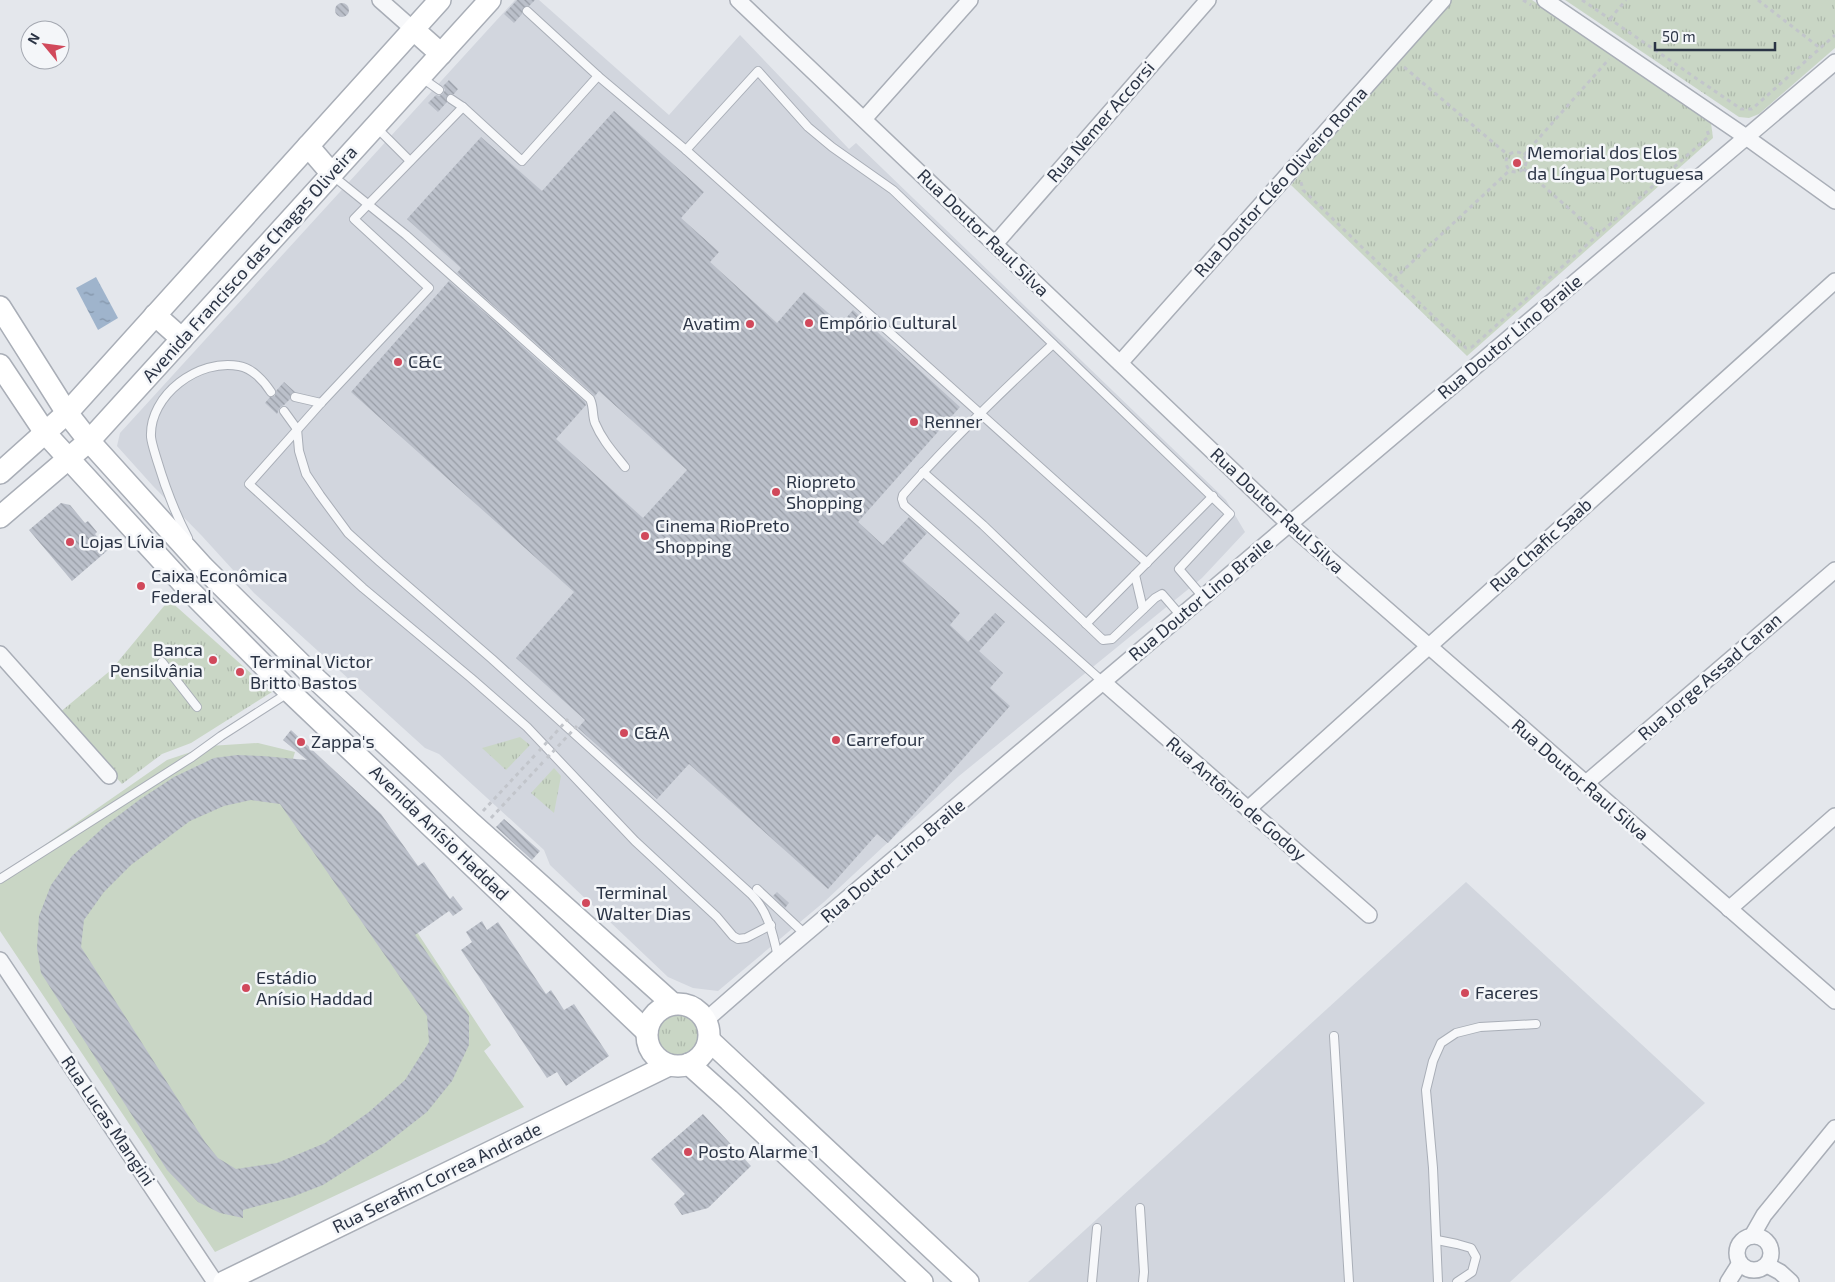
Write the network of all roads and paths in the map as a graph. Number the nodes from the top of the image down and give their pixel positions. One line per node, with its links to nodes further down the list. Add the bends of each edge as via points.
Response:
1 (380, 0): 15 (street)
2 (440, 0): 15 (main road, Avenida Francisco das Chagas Oliveira)
3 (490, 0): 19 (main road, Avenida Francisco das Chagas Oliveira)
4 (738, 0): 29 (street, Rua Doutor Raul Silva)
5 (970, 0): 29 (street)
6 (1208, 0): 45 (street, Rua Nemer Accorsi)
7 (1443, 0): 52 (street, Rua Doutor Cléo Oliveiro Roma)
8 (1523, 0): 12 (path)
9 (1582, 0): 14 (path)
10 (1626, 0): 14 (path)
11 (1758, 0): 17 (path)
12 (1542, 5): 32 (street)
13 (527, 11): 24 (lane)
14 (1610, 19): 17 (path, via 1741,109 1752,109)
15 (414, 30): 19 (main road); 33 (main road, Avenida Francisco das Chagas Oliveira)
16 (1835, 35): 17 (path)
17 (1820, 48)
18 (1601, 53): 20 (path)
19 (441, 54): 25 (main road, Avenida Francisco das Chagas Oliveira)
20 (1609, 59): 23 (path); 36 (path)
21 (1835, 62): 32 (street, Rua Doutor Lino Braile)
22 (1400, 63): 35 (path)
23 (1617, 64)
24 (598, 76): 28 (lane, via 522,161); 34 (lane)
25 (421, 78): 26 (lane); 31 (main road, Avenida Francisco das Chagas Oliveira)
26 (439, 90)
27 (450, 99): 28 (lane)
28 (463, 108): 37 (lane)
29 (864, 120): 45 (street, Rua Doutor Raul Silva)
30 (1704, 124): 44 (path, via 1709,136)
31 (376, 126): 37 (lane); 40 (main road, Avenida Francisco das Chagas Oliveira)
32 (1746, 137): 42 (street); 69 (street, Rua Doutor Lino Braile)
33 (308, 146): 40 (main road); 49 (main road, Avenida Francisco das Chagas Oliveira)
34 (686, 150): 51 (lane, via 758,71 808,127 892,190); 58 (lane)
35 (1508, 155): 36 (path, via 1516,152); 39 (path, via 1506,162)
36 (1524, 155): 38 (path, via 1527,161)
37 (410, 160): 43 (lane)
38 (1524, 169): 39 (path, via 1518,172); 44 (path)
39 (1510, 170): 46 (path)
40 (332, 174): 43 (lane); 50 (main road, Avenida Francisco das Chagas Oliveira)
41 (1300, 177): 46 (path, via 1303,190)
42 (1835, 201)
43 (368, 204): 56 (lane, via 354,219 429,288); 64 (lane, via 590,399 594,421)
44 (1598, 234): 46 (path, via 1472,347 1466,348)
45 (994, 244): 52 (street, Rua Doutor Raul Silva)
46 (1394, 279)
47 (1835, 281): 78 (street, Rua Chafic Saab)
48 (0, 307): 59 (main road, Avenida Anísio Haddad)
49 (155, 315): 50 (main road); 59 (main road, Avenida Francisco das Chagas Oliveira)
50 (182, 339): 62 (main road, Avenida Francisco das Chagas Oliveira)
51 (1054, 344): 58 (lane); 67 (lane)
52 (1120, 363): 69 (street, Rua Doutor Raul Silva)
53 (0, 365): 61 (main road, Avenida Anísio Haddad)
54 (273, 389): 71 (lane, via 240,366 217,365 180,382 158,409 151,438 154,449 180,523)
55 (295, 398): 56 (lane)
56 (321, 403): 60 (lane)
57 (284, 411): 60 (lane)
58 (979, 413): 65 (lane); 70 (lane)
59 (67, 414): 61 (main road, Avenida Francisco das Chagas Oliveira); 62 (main road, Avenida Anísio Haddad)
60 (297, 429): 96 (lane, via 306,474 348,533 492,658 758,900); 96 (lane, via 249,484 363,588 527,727 635,840 718,917 733,936 746,938)
61 (46, 434): 63 (main road, Avenida Anísio Haddad); 66 (main road, Avenida Francisco das Chagas Oliveira)
62 (89, 441): 63 (main road, Avenida Francisco das Chagas Oliveira); 71 (main road, Avenida Anísio Haddad)
63 (68, 459): 68 (main road, Avenida Francisco das Chagas Oliveira); 83 (main road, Avenida Anísio Haddad, via 190,591)
64 (626, 467)
65 (923, 472): 77 (lane); 82 (lane, via 903,495 904,505)
66 (0, 473)
67 (1212, 496): 70 (lane); 74 (lane, via 1230,514 1179,569)
68 (0, 517)
69 (1289, 524): 74 (street, Rua Doutor Lino Braile); 78 (street, Rua Doutor Raul Silva)
70 (1147, 563): 73 (lane)
71 (203, 567): 81 (main road, Avenida Anísio Haddad)
72 (1835, 570): 88 (street, Rua Jorge Assad Caran)
73 (1135, 575): 75 (lane); 77 (lane)
74 (1203, 597): 76 (street, Rua Doutor Lino Braile)
75 (1143, 609): 76 (lane, via 1162,594); 77 (lane, via 1112,639 1103,640)
76 (1181, 616): 82 (street, Rua Doutor Lino Braile)
77 (1086, 624)
78 (1428, 647): 88 (street, Rua Doutor Raul Silva); 89 (street, Rua Chafic Saab)
79 (0, 654): 87 (street)
80 (162, 662): 84 (lane)
81 (317, 680): 83 (main road); 91 (main road, Avenida Anísio Haddad)
82 (1103, 682): 89 (street, Rua Antônio de Godoy); 97 (street, Rua Doutor Lino Braile)
83 (295, 696): 92 (lane, via 221,736); 104 (main road, Avenida Anísio Haddad)
84 (197, 707)
85 (568, 719): 91 (path, bridge)
86 (577, 726): 91 (path, bridge)
87 (109, 776)
88 (1585, 784): 94 (street, Rua Doutor Raul Silva)
89 (1248, 809): 95 (street, Rua Antônio de Godoy)
90 (1835, 816): 94 (street)
91 (475, 827): 101 (main road, Avenida Anísio Haddad)
92 (0, 879)
93 (757, 889): 97 (lane)
94 (1729, 909): 100 (street, Rua Doutor Raul Silva)
95 (1369, 915)
96 (771, 925): 98 (lane)
97 (806, 935): 98 (street, Rua Doutor Lino Braile)
98 (778, 957): 103 (street, Rua Doutor Lino Braile)
99 (0, 960): 114 (street, Rua Lucas Mangini)
100 (1835, 1001)
101 (673, 1004): 103 (main road, via 683,1004 700,1012); 104 (main road, via 655,1013)
102 (1536, 1024): 111 (lane, via 1480,1027 1456,1033 1441,1043 1426,1090)
103 (707, 1030): 106 (main road, via 705,1050 698,1058); 117 (main road)
104 (647, 1032): 106 (main road, via 650,1050)
105 (1334, 1036): 120 (lane)
106 (666, 1065): 115 (main road, Rua Serafim Correa Andrade); 116 (main road, via 729,1100)
107 (1835, 1128): 110 (street, via 1764,1215)
108 (1140, 1208): 119 (lane)
109 (1097, 1228): 118 (lane)
110 (1756, 1237): 112 (street, via 1767,1242); 113 (street, via 1746,1238 1738,1249)
111 (1437, 1240): 121 (lane); 122 (lane, via 1471,1248 1476,1258 1472,1272)
112 (1773, 1264): 113 (street, via 1753,1270); 124 (street)
113 (1743, 1265): 123 (street)
114 (215, 1282)
115 (224, 1282)
116 (922, 1282)
117 (968, 1282)
118 (1092, 1282)
119 (1143, 1282)
120 (1349, 1282)
121 (1438, 1282)
122 (1457, 1282)
123 (1729, 1282)
124 (1792, 1282)

